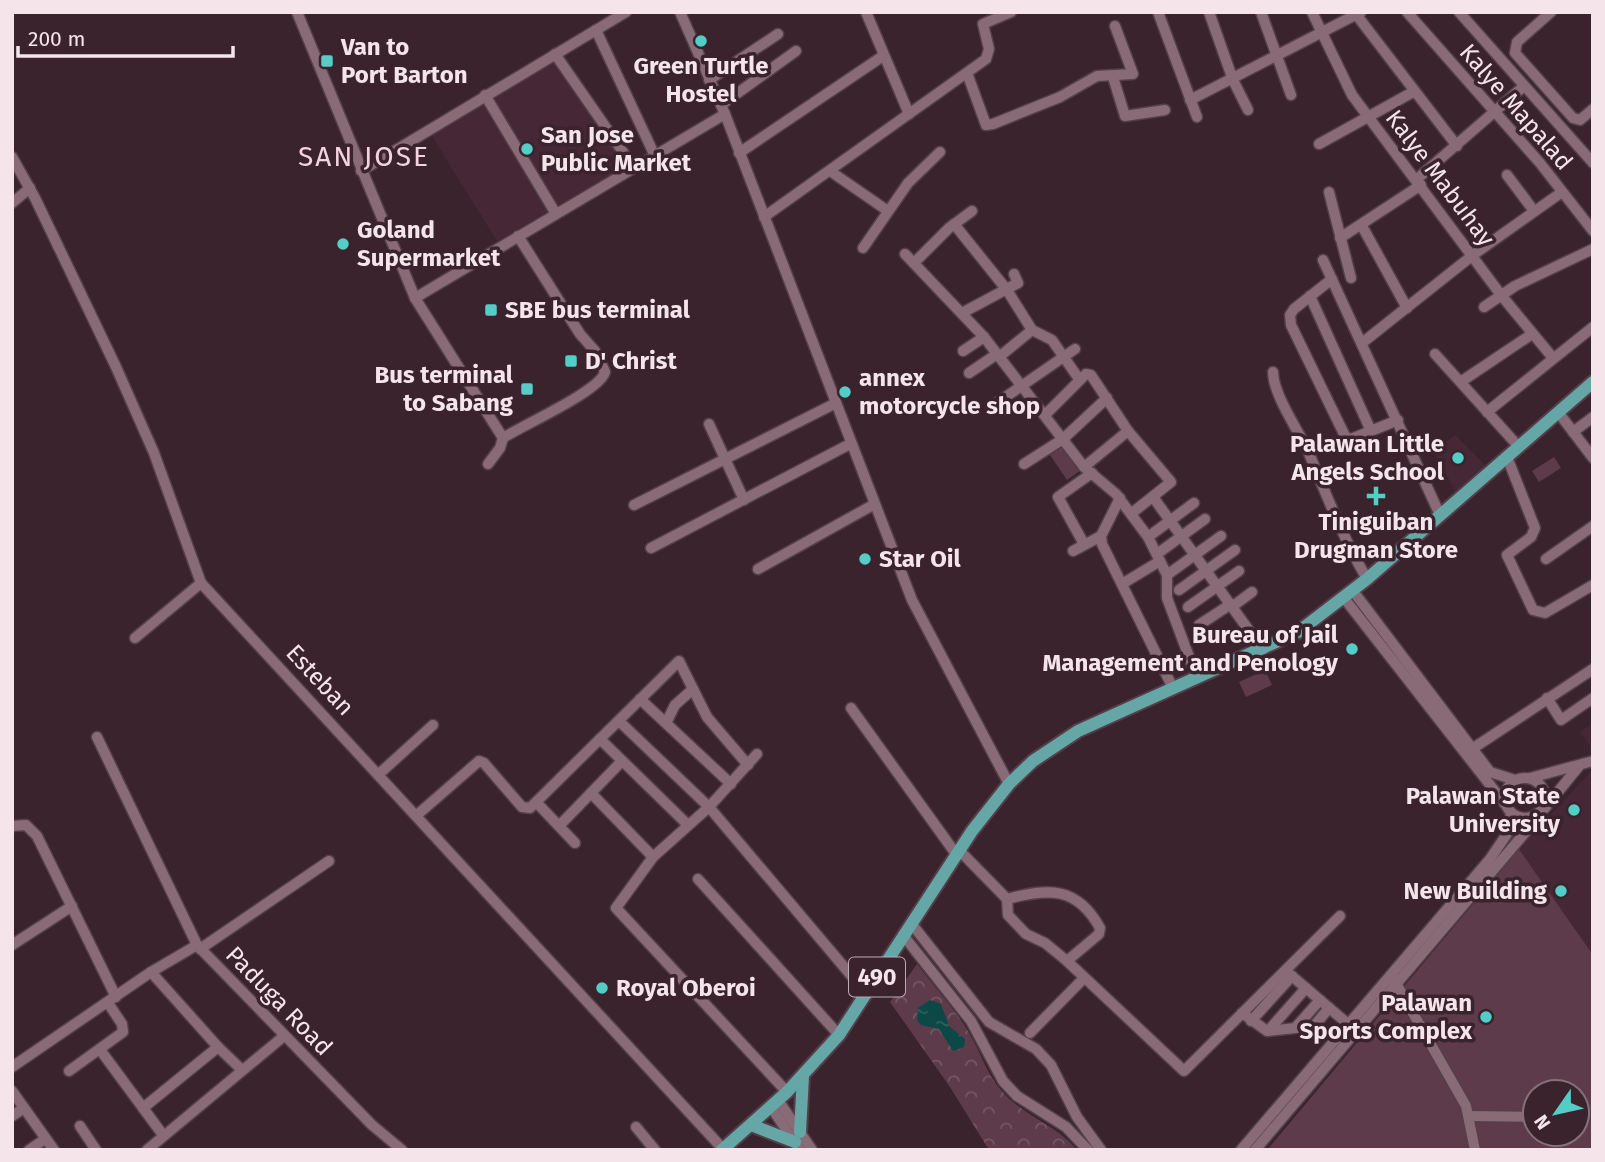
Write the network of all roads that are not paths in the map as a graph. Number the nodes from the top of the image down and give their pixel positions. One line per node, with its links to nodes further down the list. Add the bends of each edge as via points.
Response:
1 (297, 12): 48 (street)
2 (626, 12): 16 (street)
3 (680, 12): 25 (street)
4 (866, 12): 22 (street)
5 (1011, 12): 14 (street)
6 (1158, 12): 31 (street)
7 (1209, 12): 26 (street)
8 (1261, 12): 21 (street)
9 (1312, 12): 17 (street, Kalye Mabuhay)
10 (1407, 12): 36 (street, Kalye Mapalad)
11 (1459, 12): 27 (street)
12 (1551, 12): 33 (street, via 1517,42 1515,53 1573,118 1580,120)
13 (1357, 13): 17 (street); 28 (street)
14 (993, 15): 23 (street, via 983,27 989,54)
15 (1115, 26): 24 (street, via 1134,72)
16 (596, 30): 20 (street); 44 (street)
17 (1321, 32): 21 (street); 39 (street, Kalye Mabuhay)
18 (778, 34): 25 (street)
19 (796, 51): 32 (street)
20 (555, 54): 29 (street); 47 (street)
21 (1276, 55): 26 (street); 30 (street)
22 (883, 56): 37 (street); 43 (street)
23 (967, 73): 24 (street, via 981,118 988,125 1060,97 1097,76); 37 (street)
24 (1113, 77): 34 (street, via 1125,116)
25 (709, 80): 32 (street)
26 (1233, 80): 31 (street); 35 (street)
27 (1524, 86): 36 (street); 46 (street)
28 (1413, 92): 39 (street); 41 (street)
29 (485, 95): 48 (street); 59 (street)
30 (1291, 95)
31 (1190, 100): 38 (street)
32 (723, 109): 43 (street); 44 (street)
33 (1593, 109)
34 (1165, 110)
35 (1248, 110)
36 (1496, 113): 41 (street); 54 (street, Kalye Mapalad)
37 (909, 114): 49 (street)
38 (1197, 117)
39 (1369, 119): 40 (street); 51 (street, Kalye Mabuhay)
40 (1319, 144)
41 (1457, 146): 51 (street)
42 (940, 152): 56 (street, via 908,183)
43 (739, 153): 60 (street)
44 (655, 156): 47 (street)
45 (12, 157): 52 (street, Esteban)
46 (1593, 163)
47 (634, 169): 59 (street)
48 (361, 171): 78 (street)
49 (830, 171): 56 (street); 60 (street)
50 (1507, 176): 58 (street)
51 (1419, 182): 62 (street); 69 (street, Kalye Mabuhay)
52 (30, 188): 55 (street); 148 (street, Esteban, via 149,441)
53 (1329, 192): 65 (street)
54 (1562, 192): 58 (street); 63 (street, Kalye Mapalad)
55 (12, 203)
56 (888, 211): 66 (street)
57 (972, 211): 61 (street)
58 (1534, 211): 69 (street)
59 (556, 214): 64 (street)
60 (764, 217): 100 (street)
61 (954, 224): 71 (street); 75 (street)
62 (1362, 226): 65 (street); 80 (street)
63 (1593, 231)
64 (519, 236): 78 (street); 111 (street, via 605,372 583,392)
65 (1340, 238): 73 (street)
66 (863, 248)
67 (1593, 249): 76 (street)
68 (905, 254): 71 (street)
69 (1473, 256): 76 (street, Kalye Mabuhay); 80 (street)
70 (1323, 260): 74 (street)
71 (914, 262): 81 (street)
72 (1014, 274): 75 (street, via 1018,282)
73 (1351, 278)
74 (1332, 279): 77 (street); 86 (street)
75 (1007, 290): 81 (street); 83 (street)
76 (1501, 295): 79 (street); 84 (street, Kalye Mabuhay)
77 (1310, 296): 109 (street); 109 (street, via 1290,315 1292,325 1346,438)
78 (415, 298): 111 (street)
79 (1483, 307)
80 (1407, 308): 86 (street)
81 (962, 313): 85 (street)
82 (1593, 327): 92 (street)
83 (1032, 330): 90 (street); 91 (street, via 1052,340)
84 (1532, 334): 92 (street, Kalye Mabuhay); 96 (street)
85 (984, 337): 88 (street); 90 (street)
86 (1362, 343): 106 (street)
87 (1075, 349): 91 (street)
88 (963, 351)
89 (1435, 354): 96 (street)
90 (998, 356): 94 (street); 98 (street)
91 (1063, 358): 95 (street); 98 (street)
92 (1553, 358): 102 (street)
93 (1273, 372): 147 (street, via 1348,546)
94 (969, 373)
95 (1079, 379): 99 (street, via 1091,375); 104 (street)
96 (1462, 381): 102 (street)
97 (1593, 382): 103 (main road, 490)
98 (1022, 385): 101 (street); 104 (street)
99 (1107, 398): 108 (street); 112 (street)
100 (834, 404): 113 (street); 117 (street)
101 (991, 407)
102 (1487, 412): 114 (street)
103 (1558, 412): 110 (street); 114 (main road, 490)
104 (1045, 415): 112 (street)
105 (1593, 417): 110 (street)
106 (1398, 420): 109 (street); 128 (street)
107 (709, 424): 117 (street)
108 (1128, 431): 120 (street); 121 (street, via 1171,482)
109 (1371, 431)
110 (1573, 432): 116 (street)
111 (503, 438): 118 (street)
112 (1063, 439): 119 (street); 120 (street)
113 (849, 444): 123 (street); 126 (street)
114 (1519, 447): 115 (main road, 490)
115 (1507, 457): 128 (main road, 490); 150 (street, via 1535,528 1531,537 1507,555 1533,611 1545,614)
116 (1593, 458)
117 (726, 459): 123 (street); 125 (street)
118 (488, 464)
119 (1024, 464)
120 (1088, 470): 122 (street); 136 (street, via 1058,497)
121 (1153, 497): 127 (street); 130 (street)
122 (1120, 498): 127 (street); 133 (street)
123 (744, 500): 137 (street)
124 (1194, 503): 130 (street)
125 (634, 505)
126 (873, 505): 143 (street); 183 (street, via 912,600)
127 (1132, 513): 135 (street)
128 (1440, 515): 147 (main road, 490)
129 (1205, 519): 132 (street)
130 (1171, 520): 132 (street); 135 (street)
131 (1593, 526): 142 (street)
132 (1183, 535): 140 (street); 141 (street)
133 (1101, 536): 136 (street); 149 (street)
134 (1221, 536): 140 (street)
135 (1148, 537): 141 (street)
136 (1084, 544): 139 (street)
137 (651, 548)
138 (1235, 550): 144 (street)
139 (1073, 551)
140 (1197, 554): 144 (street); 146 (street)
141 (1158, 558): 146 (street); 149 (street)
142 (1546, 559)
143 (758, 569)
144 (1208, 570): 151 (street); 152 (street)
145 (1239, 571): 151 (street)
146 (1167, 575): 161 (street, via 1169,604)
147 (1367, 579): 154 (main road, 490)
148 (201, 583): 158 (street); 179 (street, Esteban)
149 (1122, 584): 162 (street)
150 (1593, 585)
151 (1219, 587): 155 (street); 156 (street)
152 (1179, 590)
153 (1252, 592): 155 (street)
154 (1348, 594): 159 (main road, 490, via 1298,632); 173 (street); 187 (street)
155 (1232, 605): 157 (street); 159 (street)
156 (1188, 607)
157 (1199, 625)
158 (135, 638)
159 (1263, 650): 161 (main road, 490)
160 (1593, 669): 164 (street)
161 (1197, 678): 162 (main road, 490)
162 (1174, 688): 183 (main road, 490, via 1078,731 1033,761)
163 (693, 689): 166 (street, via 679,661); 169 (street, via 675,705); 177 (street, via 711,723)
164 (1546, 698): 165 (street, via 1561,720); 173 (street)
165 (1593, 698)
166 (640, 699): 168 (street); 169 (street)
167 (851, 708): 194 (street)
168 (619, 721): 172 (street); 186 (street)
169 (666, 723): 182 (street)
170 (433, 725): 179 (street)
171 (97, 737): 204 (street)
172 (600, 739): 175 (street); 185 (street)
173 (1472, 749): 181 (street, via 1490,772)
174 (757, 754): 177 (street)
175 (622, 761): 184 (street); 191 (street)
176 (1593, 761): 178 (street)
177 (748, 765): 182 (street)
178 (1579, 766): 180 (street); 189 (street)
179 (379, 774): 188 (street, Esteban)
180 (1530, 778): 181 (street); 189 (street, via 1545,797)
181 (1515, 780): 187 (street, via 1507,788)
182 (731, 784): 186 (street)
183 (1009, 784): 194 (main road, 490)
184 (590, 793): 190 (street); 195 (street)
185 (537, 803): 188 (street, via 522,807 479,761); 190 (street)
186 (709, 807): 191 (street); 211 (street)
187 (1508, 809): 189 (street, via 1518,818); 209 (street, via 1507,834 1490,859)
188 (417, 815): 246 (street, Esteban)
189 (1537, 815): 209 (street)
190 (560, 825): 193 (street)
191 (688, 825): 195 (street)
192 (12, 826): 199 (street, via 26,825 37,836)
193 (575, 843)
194 (958, 852): 198 (street); 201 (main road, 490)
195 (653, 857): 232 (street, via 617,905 618,913)
196 (329, 860): 204 (street)
197 (698, 879): 222 (street)
198 (1007, 899): 205 (street, via 1008,915); 205 (street, via 1041,890 1071,898 1090,913 1099,934)
199 (72, 906): 203 (street); 212 (street)
200 (1340, 916): 207 (street)
201 (911, 923): 202 (main road, 490); 218 (street)
202 (903, 935): 211 (main road, 490); 224 (street)
203 (12, 945)
204 (199, 947): 206 (street, Paduga Road); 223 (street, Paduga Road)
205 (1067, 961): 208 (street)
206 (151, 972): 212 (street, Paduga Road); 225 (street)
207 (1289, 973): 210 (street); 215 (street); 216 (street)
208 (1084, 978): 215 (street, via 1184,1071); 221 (street)
209 (1393, 978): 217 (street); 236 (street); 257 (street)
210 (1306, 988): 213 (street); 220 (street)
211 (866, 993): 222 (main road, 490)
212 (112, 1000): 226 (street, via 123,1028); 227 (street, Paduga Road)
213 (1320, 1000): 214 (street); 219 (street)
214 (1329, 1008): 217 (street); 219 (street, via 1314,1026)
215 (1242, 1013): 216 (street)
216 (1251, 1021): 220 (street)
217 (1348, 1024): 256 (street)
218 (996, 1027): 224 (street); 237 (street, via 1036,1049 1051,1065)
219 (1296, 1027): 220 (street)
220 (1267, 1031)
221 (1030, 1033)
222 (839, 1035): 230 (main road, 490)
223 (284, 1036): 228 (street); 251 (street, Paduga Road)
224 (980, 1038): 241 (street, via 1003,1081 1017,1096)
225 (218, 1047): 228 (street); 234 (street)
226 (101, 1051): 229 (street); 234 (street)
227 (12, 1067)
228 (242, 1070): 243 (street)
229 (69, 1071)
230 (803, 1076): 232 (main road, 490); 245 (main road)
231 (12, 1091): 233 (street)
232 (779, 1100): 239 (main road, 490); 245 (street)
233 (24, 1108): 235 (street); 244 (street)
234 (143, 1108): 243 (street)
235 (12, 1116)
236 (1469, 1116): 238 (street); 258 (street)
237 (1077, 1117): 241 (street); 255 (street)
238 (1521, 1117)
239 (751, 1125): 245 (main road); 246 (main road, 490)
240 (79, 1126): 249 (street)
241 (1066, 1126): 254 (street)
242 (636, 1127): 252 (street)
243 (163, 1135): 250 (street)
244 (46, 1139): 247 (street); 248 (street)
245 (798, 1141): 253 (street)
246 (723, 1149)
247 (29, 1150)
248 (54, 1150)
249 (96, 1150)
250 (147, 1150)
251 (402, 1150)
252 (655, 1150)
253 (812, 1150)
254 (1088, 1150)
255 (1101, 1150)
256 (1241, 1150)
257 (1255, 1150)
258 (1475, 1150)

